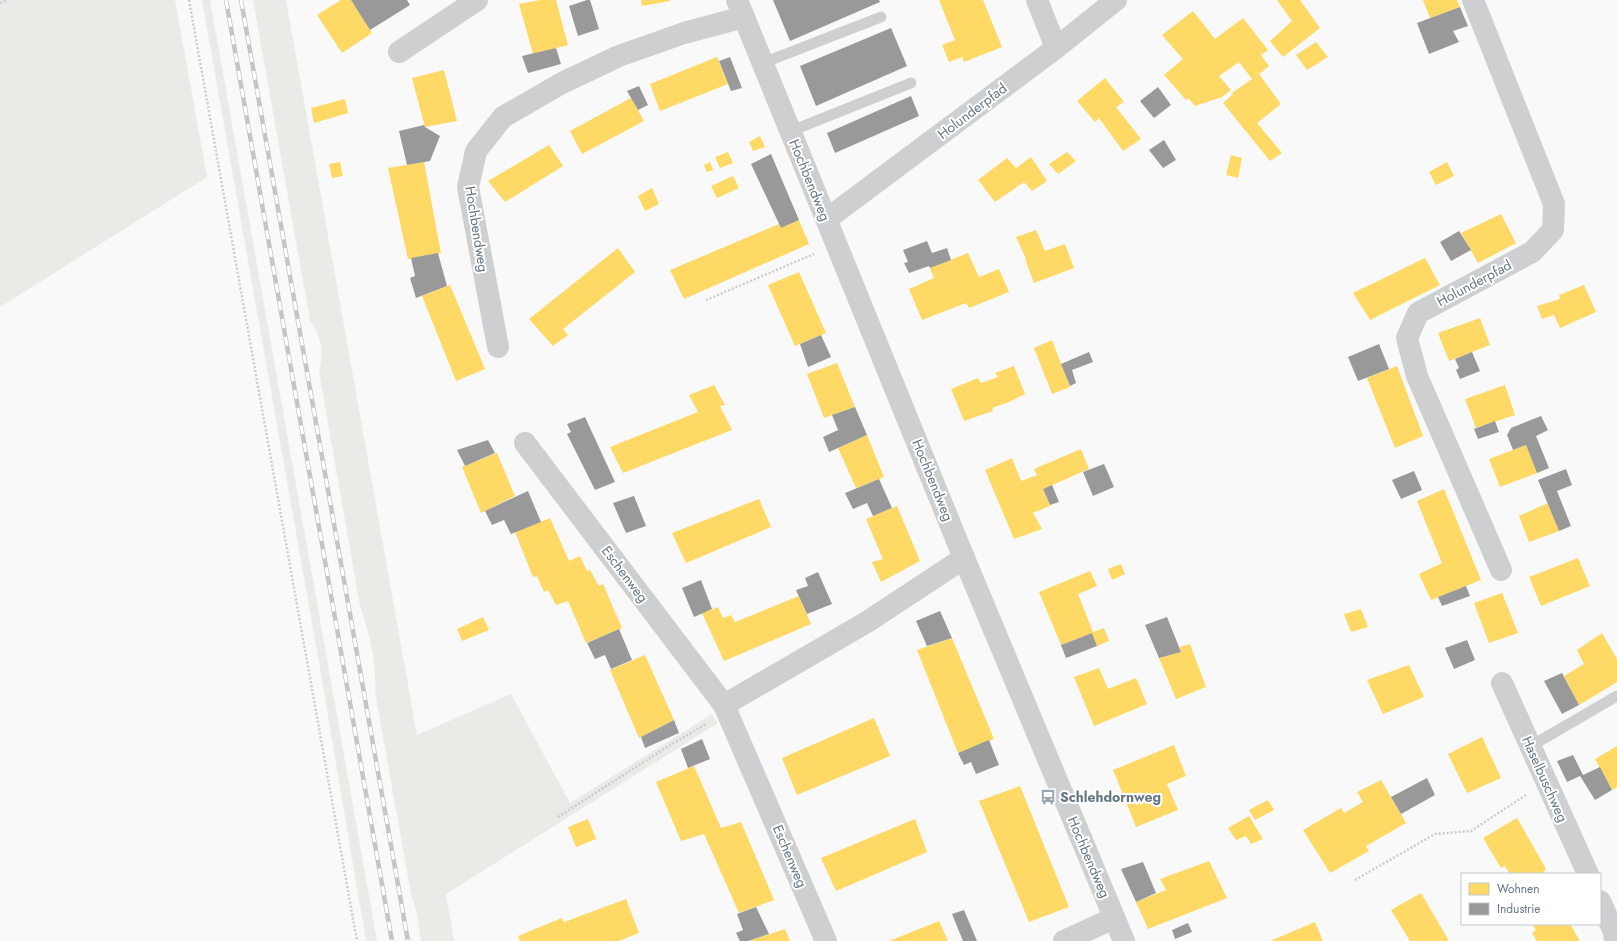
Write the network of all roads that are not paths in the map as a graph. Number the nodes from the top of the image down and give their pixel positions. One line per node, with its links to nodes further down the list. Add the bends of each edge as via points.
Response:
1 (477, 0): 8 (street)
2 (1037, 0): 7 (street)
3 (1116, 0): 7 (street, Holunderpfad)
4 (1473, 0): 16 (street, Holunderpfad, via 1554,204 1553,230 1532,252 1418,313 1407,338 1417,376)
5 (741, 9): 9 (street, Hochbendweg); 13 (street, Hochbendweg, via 619,56 562,83 503,117 476,151 468,187)
6 (881, 17): 9 (lane)
7 (1056, 48): 12 (street, Holunderpfad)
8 (399, 52)
9 (763, 63): 11 (street, Hochbendweg)
10 (911, 83): 11 (lane)
11 (791, 131): 12 (street, Hochbendweg)
12 (827, 219): 15 (street, Hochbendweg)
13 (498, 347)
14 (526, 443): 19 (street, Eschenweg)
15 (964, 558): 19 (street, via 866,622); 23 (street, Hochbendweg)
16 (1501, 570)
17 (1502, 683): 20 (street, Haselbuschweg)
18 (1617, 696): 20 (lane)
19 (724, 705): 24 (street, Eschenweg)
20 (1530, 746): 21 (street, Haselbuschweg)
21 (1588, 873)
22 (1601, 903): 27 (street, via 1614,932)
23 (1114, 918): 25 (street); 26 (street, Hochbendweg)
24 (826, 941)
25 (1064, 941)
26 (1124, 941)
27 (1615, 941)

